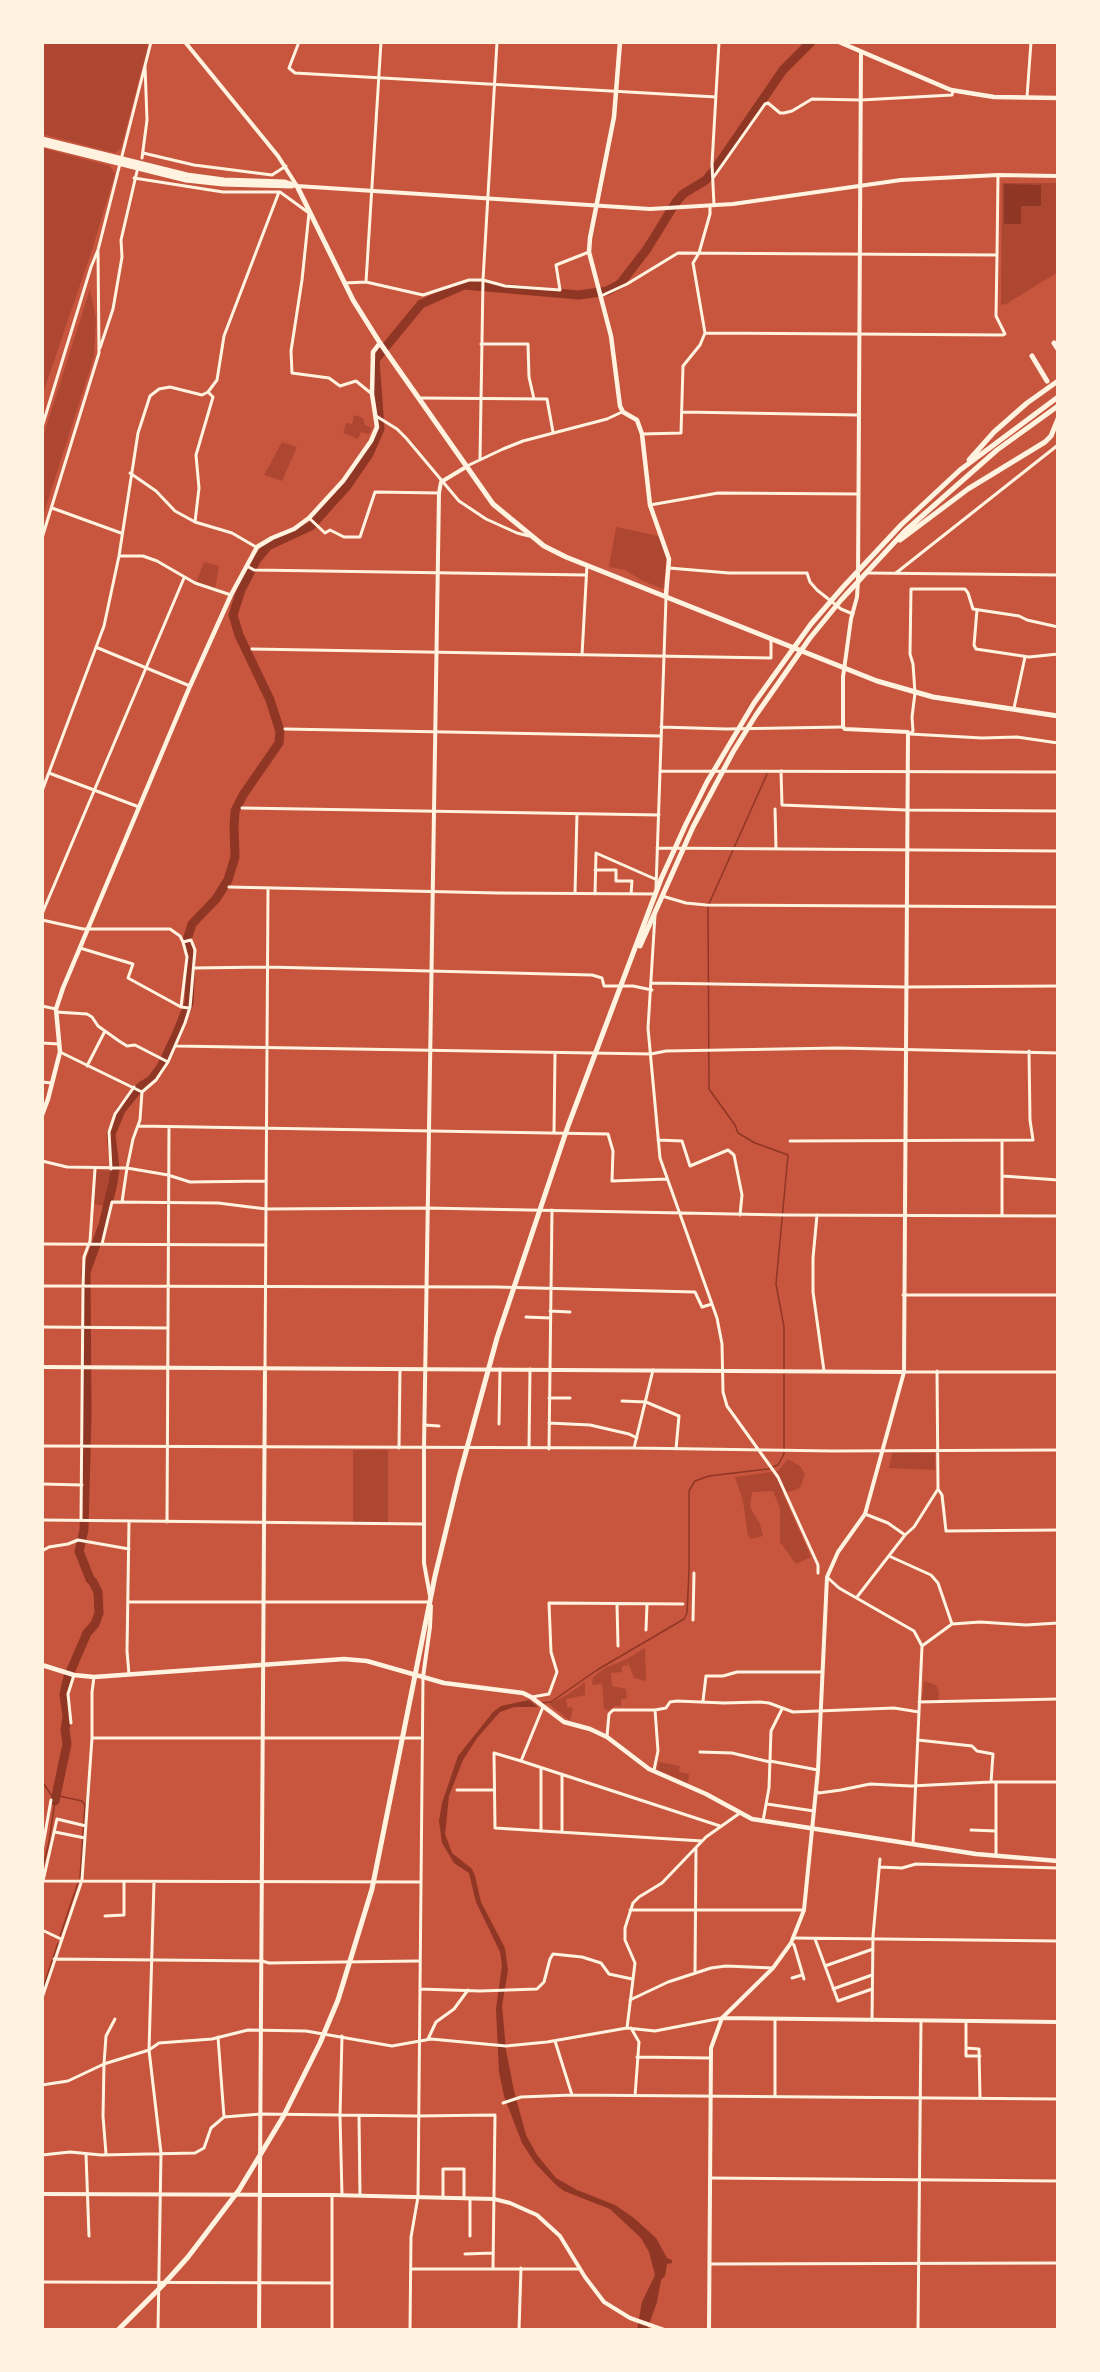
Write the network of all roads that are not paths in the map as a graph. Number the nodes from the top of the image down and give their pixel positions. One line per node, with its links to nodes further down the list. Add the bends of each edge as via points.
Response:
1 (151, 42): 11 (street)
2 (185, 42): 28 (street)
3 (299, 42): 12 (street, via 290,68 295,73)
4 (381, 42): 12 (street)
5 (497, 42): 13 (street)
6 (620, 42): 15 (main road)
7 (719, 42): 16 (street)
8 (839, 42): 10 (main road)
9 (1031, 42): 18 (street)
10 (861, 52): 14 (main road); 19 (street)
11 (145, 64): 22 (street, via 147,120); 25 (street)
12 (379, 78): 13 (street); 36 (street)
13 (495, 84): 15 (street); 38 (street)
14 (953, 90): 18 (main road); 19 (street, via 952,95)
15 (616, 92): 16 (street); 39 (main road)
16 (716, 97): 33 (street)
17 (1058, 98): 18 (main road)
18 (1027, 99)
19 (861, 100): 33 (street, via 812,99 784,113 765,104); 34 (street)
20 (42, 139): 24 (highway)
21 (42, 144): 24 (highway)
22 (143, 153): 23 (street); 27 (street)
23 (142, 158)
24 (114, 160): 25 (highway)
25 (122, 162): 35 (highway, via 186,180 224,184 285,182); 42 (street)
26 (140, 164): 32 (street)
27 (194, 165): 28 (street, via 272,175); 29 (street)
28 (286, 166): 35 (street)
29 (194, 171)
30 (998, 175): 31 (street); 34 (street); 46 (street)
31 (1058, 176)
32 (134, 178): 37 (street, via 223,192); 57 (street, via 121,240 113,309)
33 (713, 178): 40 (street)
34 (860, 185): 40 (street); 45 (street)
35 (297, 186): 36 (street); 41 (highway)
36 (371, 190): 38 (street); 48 (street)
37 (279, 192): 41 (street); 61 (street, via 224,336 217,380)
38 (488, 199): 39 (street); 47 (street)
39 (596, 207): 40 (street); 43 (main road)
40 (712, 207): 44 (street)
41 (309, 213): 49 (highway); 62 (street, via 291,351 292,373 329,378 340,386 356,381)
42 (98, 250): 57 (street); 73 (street)
43 (589, 252): 47 (street, via 556,265 560,290 505,286); 50 (main road)
44 (699, 253): 45 (street); 50 (street, via 678,253 627,284); 51 (street, via 693,267)
45 (860, 254): 46 (street); 52 (street)
46 (997, 255): 52 (street, via 996,316 1005,334)
47 (483, 280): 48 (street, via 469,279 423,295); 55 (street)
48 (366, 282): 49 (street)
49 (345, 283): 53 (highway)
50 (598, 293): 68 (main road, via 611,336)
51 (705, 333): 52 (street); 69 (street, via 682,366)
52 (859, 334): 70 (street)
53 (380, 343): 62 (main road, via 373,352); 64 (highway)
54 (1054, 343): 56 (highway)
55 (481, 344): 65 (street); 66 (street, via 528,344)
56 (1058, 349)
57 (99, 352): 85 (street)
58 (1032, 356): 59 (highway)
59 (1047, 381)
60 (1058, 381): 79 (highway, via 994,432)
61 (208, 392): 80 (street, via 202,395 170,387 150,396); 87 (street, via 213,397 196,455 199,488)
62 (372, 394): 71 (main road)
63 (1058, 397): 79 (highway)
64 (419, 398): 65 (street); 78 (highway)
65 (480, 398): 66 (street); 77 (street)
66 (534, 399): 74 (street, via 547,399)
67 (1058, 406): 92 (highway, via 967,475)
68 (622, 412): 74 (street); 75 (main road, via 634,417)
69 (682, 412): 70 (street); 75 (street, via 681,432)
70 (858, 415): 83 (street)
71 (376, 416): 81 (street, via 406,438); 86 (main road, via 372,441)
72 (1058, 419): 92 (highway, via 1044,442 968,489)
73 (42, 427)
74 (553, 432): 77 (street)
75 (642, 434): 84 (main road)
76 (1058, 445): 99 (street)
77 (480, 460): 78 (street)
78 (466, 467): 81 (street); 89 (highway, via 493,504)
79 (960, 470): 170 (highway, via 868,559 811,624 754,703 686,824)
80 (130, 473): 87 (street, via 156,491 175,511); 88 (street)
81 (441, 482): 82 (street); 89 (street, via 475,513)
82 (439, 492): 86 (street, via 375,492 360,537 344,537 330,530 325,533); 98 (street)
83 (857, 494): 84 (street, via 718,493); 97 (street)
84 (650, 505): 96 (main road)
85 (52, 508): 88 (street); 90 (street)
86 (311, 521): 91 (main road)
87 (195, 522): 91 (street)
88 (121, 533): 93 (street)
89 (530, 536): 94 (highway)
90 (42, 538)
91 (257, 547): 95 (main road)
92 (885, 552): 170 (highway, via 810,638 733,752 680,855)
93 (119, 556): 102 (street, via 143,556); 109 (street)
94 (587, 565): 100 (street); 104 (highway)
95 (247, 566): 98 (street, via 254,570); 103 (main road)
96 (669, 568): 104 (main road); 106 (street, via 807,573 816,590)
97 (857, 572): 99 (street); 106 (street)
98 (438, 573): 100 (street); 111 (street)
99 (896, 573): 101 (street)
100 (586, 575): 113 (street)
101 (1058, 575)
102 (184, 578): 103 (street); 116 (street)
103 (231, 595): 118 (main road)
104 (666, 595): 108 (highway); 114 (street)
105 (977, 610): 107 (street); 115 (street, via 976,649); 119 (street, via 965,590 911,589 910,654)
106 (853, 614): 117 (street)
107 (1058, 627)
108 (771, 638): 114 (street, via 771,658); 117 (highway)
109 (98, 648): 116 (street); 130 (street)
110 (252, 649): 111 (street)
111 (436, 654): 113 (street); 125 (street)
112 (1058, 654): 115 (street)
113 (582, 655): 114 (street)
114 (664, 656): 123 (street)
115 (1025, 657): 120 (street)
116 (146, 668): 118 (street); 133 (street)
117 (845, 668): 119 (highway); 122 (street)
118 (190, 686): 135 (main road)
119 (915, 693): 120 (highway); 127 (street, via 910,734 1017,737)
120 (1014, 709): 121 (highway)
121 (1058, 716)
122 (843, 726): 123 (street); 131 (street, via 908,732)
123 (661, 727): 126 (street)
124 (285, 729): 125 (street)
125 (435, 732): 126 (street); 139 (street)
126 (661, 736): 128 (street)
127 (1058, 743)
128 (661, 771): 129 (street); 142 (street)
129 (781, 771): 131 (street); 138 (street, via 782,805)
130 (49, 772): 133 (street); 134 (street)
131 (906, 772): 132 (street); 138 (street)
132 (1058, 772)
133 (94, 790): 135 (street); 158 (street)
134 (42, 791)
135 (139, 807): 160 (main road)
136 (242, 808): 139 (street)
137 (775, 809): 144 (street)
138 (906, 810): 140 (street); 145 (street)
139 (434, 811): 141 (street); 151 (street)
140 (1058, 811)
141 (577, 813): 142 (street); 152 (street)
142 (659, 815): 143 (street)
143 (657, 848): 144 (street); 148 (street)
144 (776, 848): 145 (street)
145 (906, 850): 146 (street); 156 (street)
146 (1058, 851)
147 (595, 870): 148 (street, via 595,855 600,853); 153 (street); 154 (street, via 616,870 616,881 632,881)
148 (656, 879): 155 (street)
149 (229, 886): 150 (street)
150 (268, 888): 151 (street); 163 (street)
151 (432, 891): 152 (street); 165 (street)
152 (575, 893): 153 (street)
153 (595, 894): 154 (street)
154 (631, 894): 155 (street)
155 (656, 894): 156 (street, via 706,905); 166 (street)
156 (906, 906): 157 (street); 168 (street)
157 (1058, 907)
158 (42, 914)
159 (42, 920): 160 (street)
160 (89, 928): 161 (street, via 170,929); 162 (main road)
161 (186, 941): 164 (street, via 191,940 195,950); 172 (street)
162 (80, 948): 172 (street, via 133,963 128,978); 174 (main road)
163 (267, 967): 164 (street); 165 (street); 179 (street)
164 (194, 968): 173 (street)
165 (431, 970): 169 (street, via 592,975 602,978 604,986); 180 (street)
166 (652, 983): 168 (street); 169 (street)
167 (1058, 986): 168 (street)
168 (906, 987): 181 (street)
169 (652, 990): 186 (street, via 648,1028)
170 (616, 999): 475 (highway, via 543,1195 483,1390 435,1576 377,1866 338,2000 283,2117 238,2190 188,2257)
171 (42, 1006): 174 (street)
172 (181, 1007): 173 (street)
173 (189, 1008): 178 (street)
174 (56, 1011): 175 (street, via 87,1014); 177 (main road)
175 (105, 1031): 187 (street, via 127,1046 135,1045); 188 (street)
176 (42, 1043): 177 (street)
177 (59, 1044): 183 (main road)
178 (176, 1046): 179 (street); 187 (street)
179 (267, 1048): 180 (street); 196 (street)
180 (429, 1050): 184 (street); 197 (street)
181 (905, 1050): 182 (street); 186 (street); 201 (street)
182 (1029, 1051): 185 (street); 202 (street, via 1033,1140)
183 (60, 1052): 188 (street); 190 (main road)
184 (555, 1052): 186 (street); 198 (street)
185 (1058, 1053)
186 (651, 1054): 199 (street)
187 (168, 1062): 192 (street)
188 (87, 1066): 191 (street)
189 (42, 1082): 190 (street)
190 (52, 1083): 193 (main road)
191 (134, 1088): 192 (street); 206 (street, via 115,1114 109,1132)
192 (142, 1092): 194 (street)
193 (42, 1115)
194 (138, 1126): 195 (street); 205 (street)
195 (169, 1127): 196 (street); 207 (street)
196 (267, 1128): 197 (street); 211 (street)
197 (428, 1130): 198 (street); 214 (street)
198 (554, 1132): 209 (street, via 608,1134 613,1151 612,1181)
199 (658, 1140): 209 (street); 218 (street, via 682,1141 690,1166 728,1150 734,1155 742,1196)
200 (790, 1141): 201 (street)
201 (904, 1141): 202 (street); 220 (street)
202 (1002, 1141): 208 (street)
203 (42, 1161): 204 (street)
204 (95, 1168): 206 (street); 226 (street)
205 (127, 1168): 206 (street); 207 (street); 212 (street)
206 (111, 1169)
207 (168, 1175): 211 (street, via 190,1182); 213 (street)
208 (1003, 1176): 210 (street); 221 (street)
209 (667, 1179): 217 (street)
210 (1058, 1180)
211 (266, 1181): 215 (street)
212 (122, 1202): 213 (street); 224 (street, via 112,1202)
213 (168, 1203): 215 (street, via 218,1203); 225 (street)
214 (426, 1208): 215 (street); 216 (street); 231 (street)
215 (266, 1209): 227 (street)
216 (552, 1210): 217 (street); 233 (street)
217 (678, 1212): 218 (street); 236 (street)
218 (740, 1215): 219 (street)
219 (817, 1215): 220 (street); 255 (street, via 813,1292)
220 (904, 1216): 221 (street); 234 (street)
221 (1002, 1216): 222 (street)
222 (1058, 1216)
223 (42, 1244): 226 (street)
224 (102, 1244): 225 (street); 226 (street)
225 (169, 1244): 227 (street); 230 (street)
226 (88, 1245): 229 (street)
227 (266, 1245): 232 (street)
228 (42, 1286): 229 (street)
229 (83, 1287): 230 (street); 242 (street)
230 (168, 1287): 232 (street); 243 (street)
231 (426, 1287): 232 (street); 233 (street); 249 (street)
232 (266, 1288): 247 (street)
233 (551, 1289): 236 (street, via 695,1292 702,1307); 237 (street)
234 (903, 1295): 235 (street); 257 (street)
235 (1058, 1295)
236 (712, 1304): 254 (street)
237 (550, 1311): 238 (street); 240 (street)
238 (570, 1312)
239 (526, 1317): 240 (street)
240 (550, 1318): 252 (street)
241 (42, 1327): 242 (street)
242 (82, 1327): 243 (street); 245 (street)
243 (168, 1328): 246 (street)
244 (42, 1367): 245 (street)
245 (83, 1367): 246 (street); 269 (street)
246 (168, 1368): 247 (street); 270 (street)
247 (265, 1368): 248 (street); 271 (street)
248 (400, 1369): 249 (street); 272 (street)
249 (425, 1369): 250 (street); 264 (street)
250 (500, 1369): 251 (street); 265 (street)
251 (530, 1369): 252 (street); 274 (street)
252 (549, 1370): 253 (street); 259 (street)
253 (653, 1370): 254 (street); 262 (street)
254 (724, 1371): 255 (street); 278 (street, via 727,1406)
255 (824, 1371): 257 (street)
256 (937, 1371): 257 (street); 258 (street); 280 (street)
257 (904, 1372): 279 (street)
258 (1058, 1372)
259 (549, 1398): 260 (street); 263 (street)
260 (570, 1398)
261 (622, 1401): 262 (street)
262 (646, 1402): 267 (street); 277 (street, via 679,1416)
263 (549, 1423): 267 (street, via 590,1425); 276 (street)
264 (424, 1425): 266 (street); 273 (street)
265 (499, 1425)
266 (439, 1426)
267 (637, 1438): 275 (street)
268 (42, 1446): 269 (street)
269 (82, 1446): 270 (street); 283 (street)
270 (167, 1447): 271 (street); 289 (street)
271 (265, 1448): 272 (street); 290 (street)
272 (399, 1448): 273 (street)
273 (424, 1448): 274 (street); 291 (street)
274 (529, 1448): 276 (street)
275 (634, 1448): 276 (street); 277 (street)
276 (549, 1449)
277 (676, 1449): 278 (street)
278 (758, 1450): 279 (street); 298 (street, via 778,1478 818,1565)
279 (883, 1450): 280 (street); 285 (street)
280 (938, 1450): 281 (street); 284 (street)
281 (1058, 1450)
282 (42, 1484): 283 (street)
283 (82, 1485): 287 (street)
284 (938, 1489): 292 (street, via 948,1533); 293 (street, via 915,1527)
285 (865, 1514): 293 (street); 299 (street, via 838,1552)
286 (42, 1520): 287 (street)
287 (84, 1520): 288 (street)
288 (129, 1522): 289 (street); 294 (street)
289 (167, 1522): 290 (street)
290 (264, 1523): 291 (street); 302 (street)
291 (424, 1524): 303 (street, via 424,1563)
292 (1058, 1530)
293 (905, 1535): 296 (street)
294 (129, 1549): 295 (street, via 78,1540); 301 (street)
295 (42, 1551)
296 (889, 1556): 300 (street); 309 (street, via 931,1575 938,1583)
297 (694, 1573): 307 (street)
298 (818, 1573)
299 (827, 1577): 300 (street); 315 (street)
300 (857, 1597): 312 (street, via 914,1631)
301 (128, 1602): 302 (street); 316 (street)
302 (264, 1602): 303 (street); 314 (street)
303 (431, 1602): 319 (street)
304 (618, 1604): 305 (street); 311 (street); 320 (street, via 549,1603 551,1652 557,1672 549,1694)
305 (647, 1604): 306 (street); 310 (street)
306 (683, 1604)
307 (693, 1620)
308 (1058, 1623): 309 (street)
309 (952, 1624): 312 (street)
310 (646, 1630)
311 (618, 1646)
312 (922, 1646): 323 (street)
313 (42, 1665): 317 (main road)
314 (264, 1665): 316 (main road); 319 (main road, via 357,1660); 332 (street)
315 (822, 1672): 322 (street, via 706,1676); 327 (street)
316 (129, 1674): 318 (main road)
317 (74, 1675): 318 (main road); 329 (street, via 68,1694)
318 (94, 1677): 331 (street)
319 (423, 1677): 320 (main road); 333 (street)
320 (531, 1697): 324 (main road)
321 (1058, 1699): 323 (street)
322 (703, 1702): 325 (street, via 760,1701); 326 (street, via 670,1702 666,1708)
323 (919, 1702): 328 (street)
324 (543, 1706): 330 (main road, via 564,1722); 336 (street)
325 (782, 1709): 327 (street); 337 (street, via 771,1731)
326 (656, 1710): 330 (street, via 613,1710 609,1714); 340 (street, via 658,1751)
327 (821, 1710): 328 (street, via 894,1708); 339 (street)
328 (919, 1712): 334 (street)
329 (71, 1723)
330 (607, 1737): 340 (main road)
331 (92, 1738): 332 (street); 356 (street)
332 (263, 1738): 333 (street); 377 (street)
333 (421, 1738): 379 (street)
334 (918, 1740): 342 (street, via 972,1746 993,1754); 345 (street)
335 (700, 1752): 337 (street, via 732,1753)
336 (521, 1761): 338 (street); 347 (street, via 494,1753)
337 (770, 1762): 339 (street); 350 (street)
338 (541, 1768): 341 (street); 359 (street)
339 (818, 1770): 348 (street)
340 (654, 1772): 352 (main road)
341 (562, 1774): 357 (street); 363 (street)
342 (991, 1782): 343 (street); 345 (street)
343 (996, 1782): 344 (street); 361 (street)
344 (1058, 1782)
345 (916, 1785): 348 (street, via 870,1784); 366 (street)
346 (457, 1790): 347 (street)
347 (494, 1790): 359 (street, via 495,1828)
348 (816, 1791): 351 (street)
349 (51, 1800): 354 (street)
350 (766, 1804): 351 (street); 355 (street)
351 (814, 1811): 358 (street)
352 (740, 1813): 355 (main road); 357 (street)
353 (42, 1821): 354 (street)
354 (48, 1821): 368 (street)
355 (763, 1822): 358 (main road)
356 (84, 1825): 362 (street, via 57,1819); 364 (street)
357 (720, 1826): 365 (street)
358 (812, 1828): 366 (main road); 382 (street)
359 (541, 1830): 363 (street)
360 (971, 1830): 361 (street)
361 (996, 1830): 369 (street)
362 (55, 1832): 364 (street); 375 (street)
363 (562, 1832): 365 (street)
364 (83, 1838): 374 (street)
365 (702, 1841): 367 (street)
366 (913, 1844): 369 (main road)
367 (696, 1848): 380 (street, via 662,1883 639,1897); 381 (street)
368 (42, 1851)
369 (996, 1856): 371 (main road)
370 (880, 1859): 372 (street)
371 (1058, 1861)
372 (879, 1867): 373 (street, via 916,1864); 386 (street)
373 (1058, 1868)
374 (82, 1880): 375 (street); 376 (street); 387 (street)
375 (42, 1881)
376 (123, 1881): 378 (street); 383 (street, via 124,1915)
377 (262, 1881): 378 (street); 379 (street); 393 (street)
378 (154, 1882): 392 (street)
379 (420, 1882): 394 (street)
380 (630, 1910): 381 (street); 400 (street, via 625,1940 635,1963)
381 (696, 1910): 382 (street); 397 (street)
382 (804, 1910): 388 (street)
383 (105, 1916)
384 (42, 1930): 387 (street)
385 (815, 1939): 386 (street); 388 (street); 395 (street)
386 (873, 1939): 389 (street); 390 (street)
387 (61, 1940): 391 (street)
388 (792, 1941): 396 (street); 399 (street, via 803,1977)
389 (1058, 1941)
390 (873, 1949): 395 (street); 398 (street)
391 (54, 1959): 392 (street); 405 (street)
392 (153, 1960): 393 (street); 422 (street)
393 (261, 1961): 394 (street); 415 (street)
394 (419, 1961): 401 (street)
395 (825, 1966): 403 (street)
396 (773, 1968): 397 (street, via 726,1966); 407 (street)
397 (695, 1973): 406 (street)
398 (872, 1975): 403 (street); 404 (street)
399 (792, 1978)
400 (632, 1979): 402 (street, via 609,1974 601,1963 553,1954 544,1982 537,1989); 406 (street)
401 (420, 1989): 402 (street); 419 (street)
402 (468, 1989): 418 (street, via 454,2009 436,2022)
403 (833, 1989): 404 (street, via 838,2001)
404 (872, 1989): 410 (street)
405 (42, 1998)
406 (630, 2000): 414 (street)
407 (722, 2018): 409 (street); 414 (street, via 655,2031); 425 (street)
408 (115, 2019): 426 (street, via 106,2036)
409 (775, 2019): 410 (street); 431 (street)
410 (872, 2020): 411 (street)
411 (921, 2021): 412 (street); 432 (street)
412 (966, 2021): 413 (street); 421 (street)
413 (1058, 2022)
414 (629, 2028): 420 (street); 424 (street, via 639,2042)
415 (260, 2029): 416 (street); 417 (street); 436 (street)
416 (342, 2036): 419 (street, via 392,2046); 437 (street)
417 (218, 2037): 422 (street, via 159,2043); 440 (street)
418 (428, 2039): 419 (street); 420 (street, via 498,2047)
419 (418, 2040): 439 (street)
420 (555, 2041): 428 (street)
421 (966, 2048): 423 (street, via 979,2049); 423 (street, via 966,2056)
422 (149, 2050): 426 (street); 441 (street)
423 (980, 2056): 433 (street)
424 (637, 2057): 425 (street); 429 (street)
425 (710, 2058): 430 (street)
426 (104, 2064): 427 (street, via 62,2084); 443 (street)
427 (42, 2085)
428 (572, 2095): 429 (street); 435 (street, via 521,2097)
429 (635, 2096): 430 (street)
430 (710, 2096): 431 (street); 445 (street)
431 (775, 2096): 432 (street)
432 (921, 2097): 433 (street); 446 (street)
433 (980, 2097): 434 (street)
434 (1058, 2099)
435 (503, 2103)
436 (261, 2114): 437 (street); 440 (street); 453 (street)
437 (340, 2116): 438 (street); 452 (street)
438 (359, 2116): 439 (street); 454 (street)
439 (417, 2116): 455 (street); 459 (street, via 495,2115)
440 (224, 2117): 441 (street, via 211,2128 204,2148 195,2154)
441 (161, 2153): 443 (street); 450 (street)
442 (86, 2154): 443 (street); 444 (street); 449 (street)
443 (106, 2154)
444 (42, 2155)
445 (710, 2178): 446 (street); 466 (street)
446 (920, 2178): 447 (street); 464 (street)
447 (1058, 2181)
448 (42, 2194): 449 (street)
449 (87, 2194): 450 (street); 460 (street)
450 (161, 2195): 453 (street); 472 (street)
451 (332, 2195): 452 (street); 453 (street); 474 (street)
452 (342, 2195): 454 (street)
453 (259, 2196): 473 (street)
454 (360, 2196): 455 (street)
455 (418, 2197): 456 (street); 469 (street, via 411,2236)
456 (443, 2198): 457 (street); 457 (street, via 443,2169 464,2169)
457 (464, 2198): 458 (street)
458 (470, 2199): 459 (street); 461 (street)
459 (494, 2199): 462 (street); 470 (street, via 543,2220 560,2236)
460 (89, 2236)
461 (470, 2236)
462 (493, 2253): 463 (street); 467 (street)
463 (465, 2254)
464 (918, 2263): 465 (street); 466 (street); 483 (street)
465 (1058, 2263)
466 (710, 2264): 482 (street)
467 (493, 2268): 468 (street); 469 (street)
468 (520, 2268): 470 (street); 480 (street)
469 (411, 2269): 479 (street)
470 (580, 2269): 481 (street, via 604,2302 630,2318)
471 (42, 2282): 472 (street)
472 (159, 2282): 473 (street); 476 (street)
473 (260, 2282): 474 (street); 477 (street)
474 (332, 2283): 478 (street)
475 (118, 2330)
476 (158, 2330)
477 (259, 2330)
478 (332, 2330)
479 (410, 2330)
480 (519, 2330)
481 (664, 2330)
482 (709, 2330)
483 (918, 2330)

